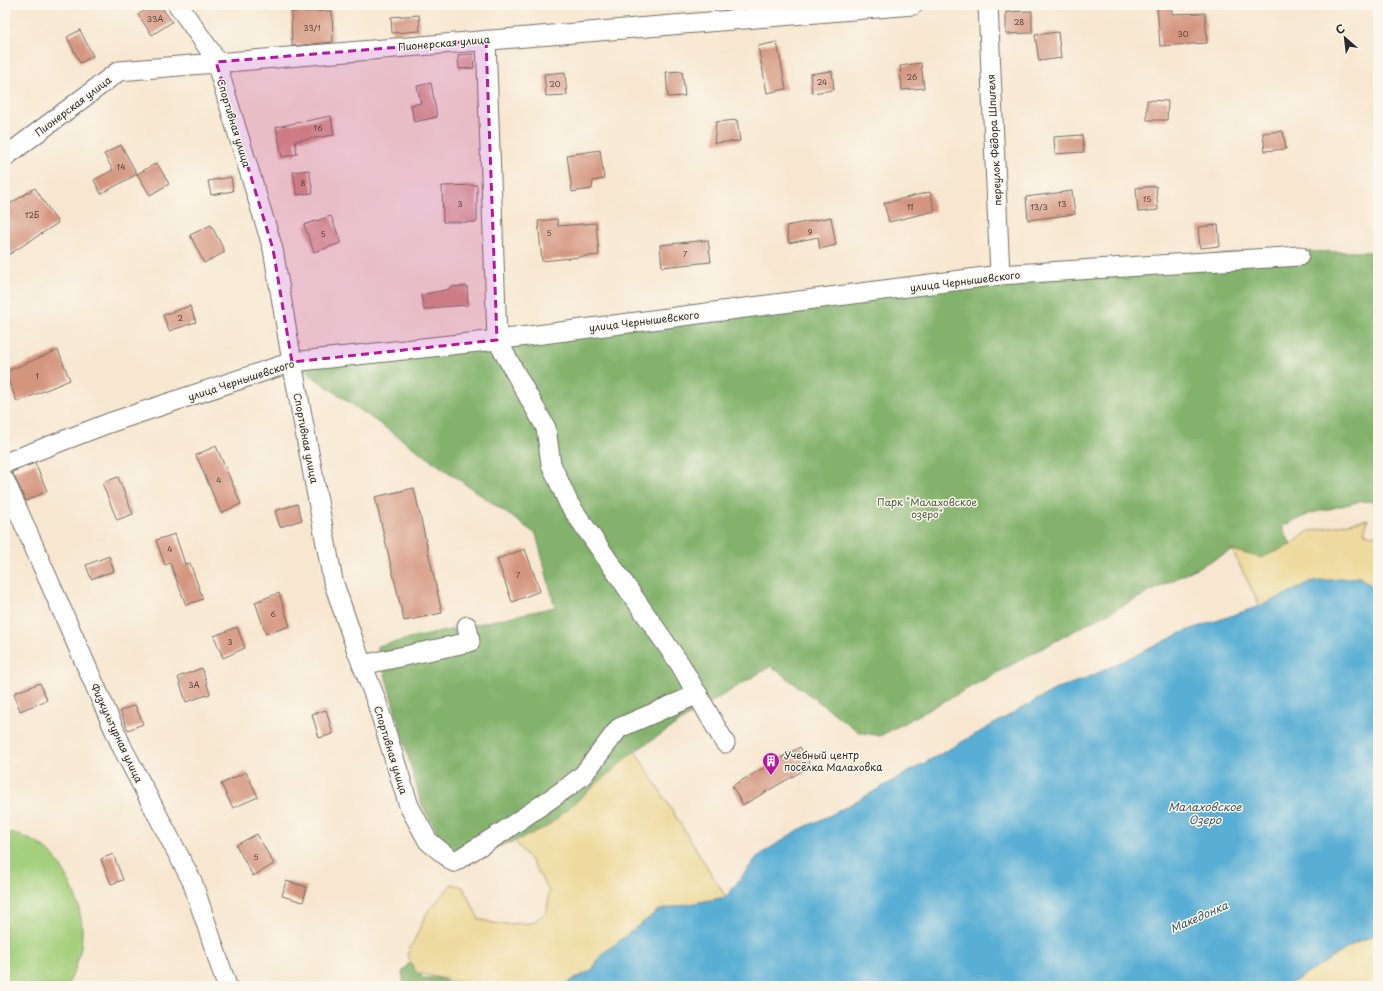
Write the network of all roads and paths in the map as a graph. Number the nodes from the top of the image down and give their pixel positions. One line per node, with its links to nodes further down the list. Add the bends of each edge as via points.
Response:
1 (178, 5): 5 (street, Спортивная улица)
2 (913, 5): 4 (street, Пионерская улица)
3 (988, 5): 8 (street, переулок Фёдора Шпигеля)
4 (486, 40): 5 (street, Пионерская улица); 9 (street)
5 (216, 62): 6 (street, Пионерская улица, via 119,71); 10 (street, Спортивная улица, via 273,249)
6 (5, 157)
7 (1299, 256): 8 (street, улица Чернышевского)
8 (1000, 275): 9 (street, улица Чернышевского)
9 (496, 340): 10 (street, улица Чернышевского); 15 (street, via 546,428 551,464 569,504 633,594)
10 (292, 362): 11 (street, улица Чернышевского, via 109,423); 14 (street, Спортивная улица, via 333,581)
11 (5, 463)
12 (5, 481): 17 (street, Физкультурная улица, via 122,747 192,880)
13 (467, 626): 14 (street, via 470,642)
14 (362, 665): 15 (street, Спортивная улица, via 376,700 409,806 428,841 454,862 507,829 583,775 619,728)
15 (698, 694): 16 (street)
16 (725, 743)
17 (227, 986)

